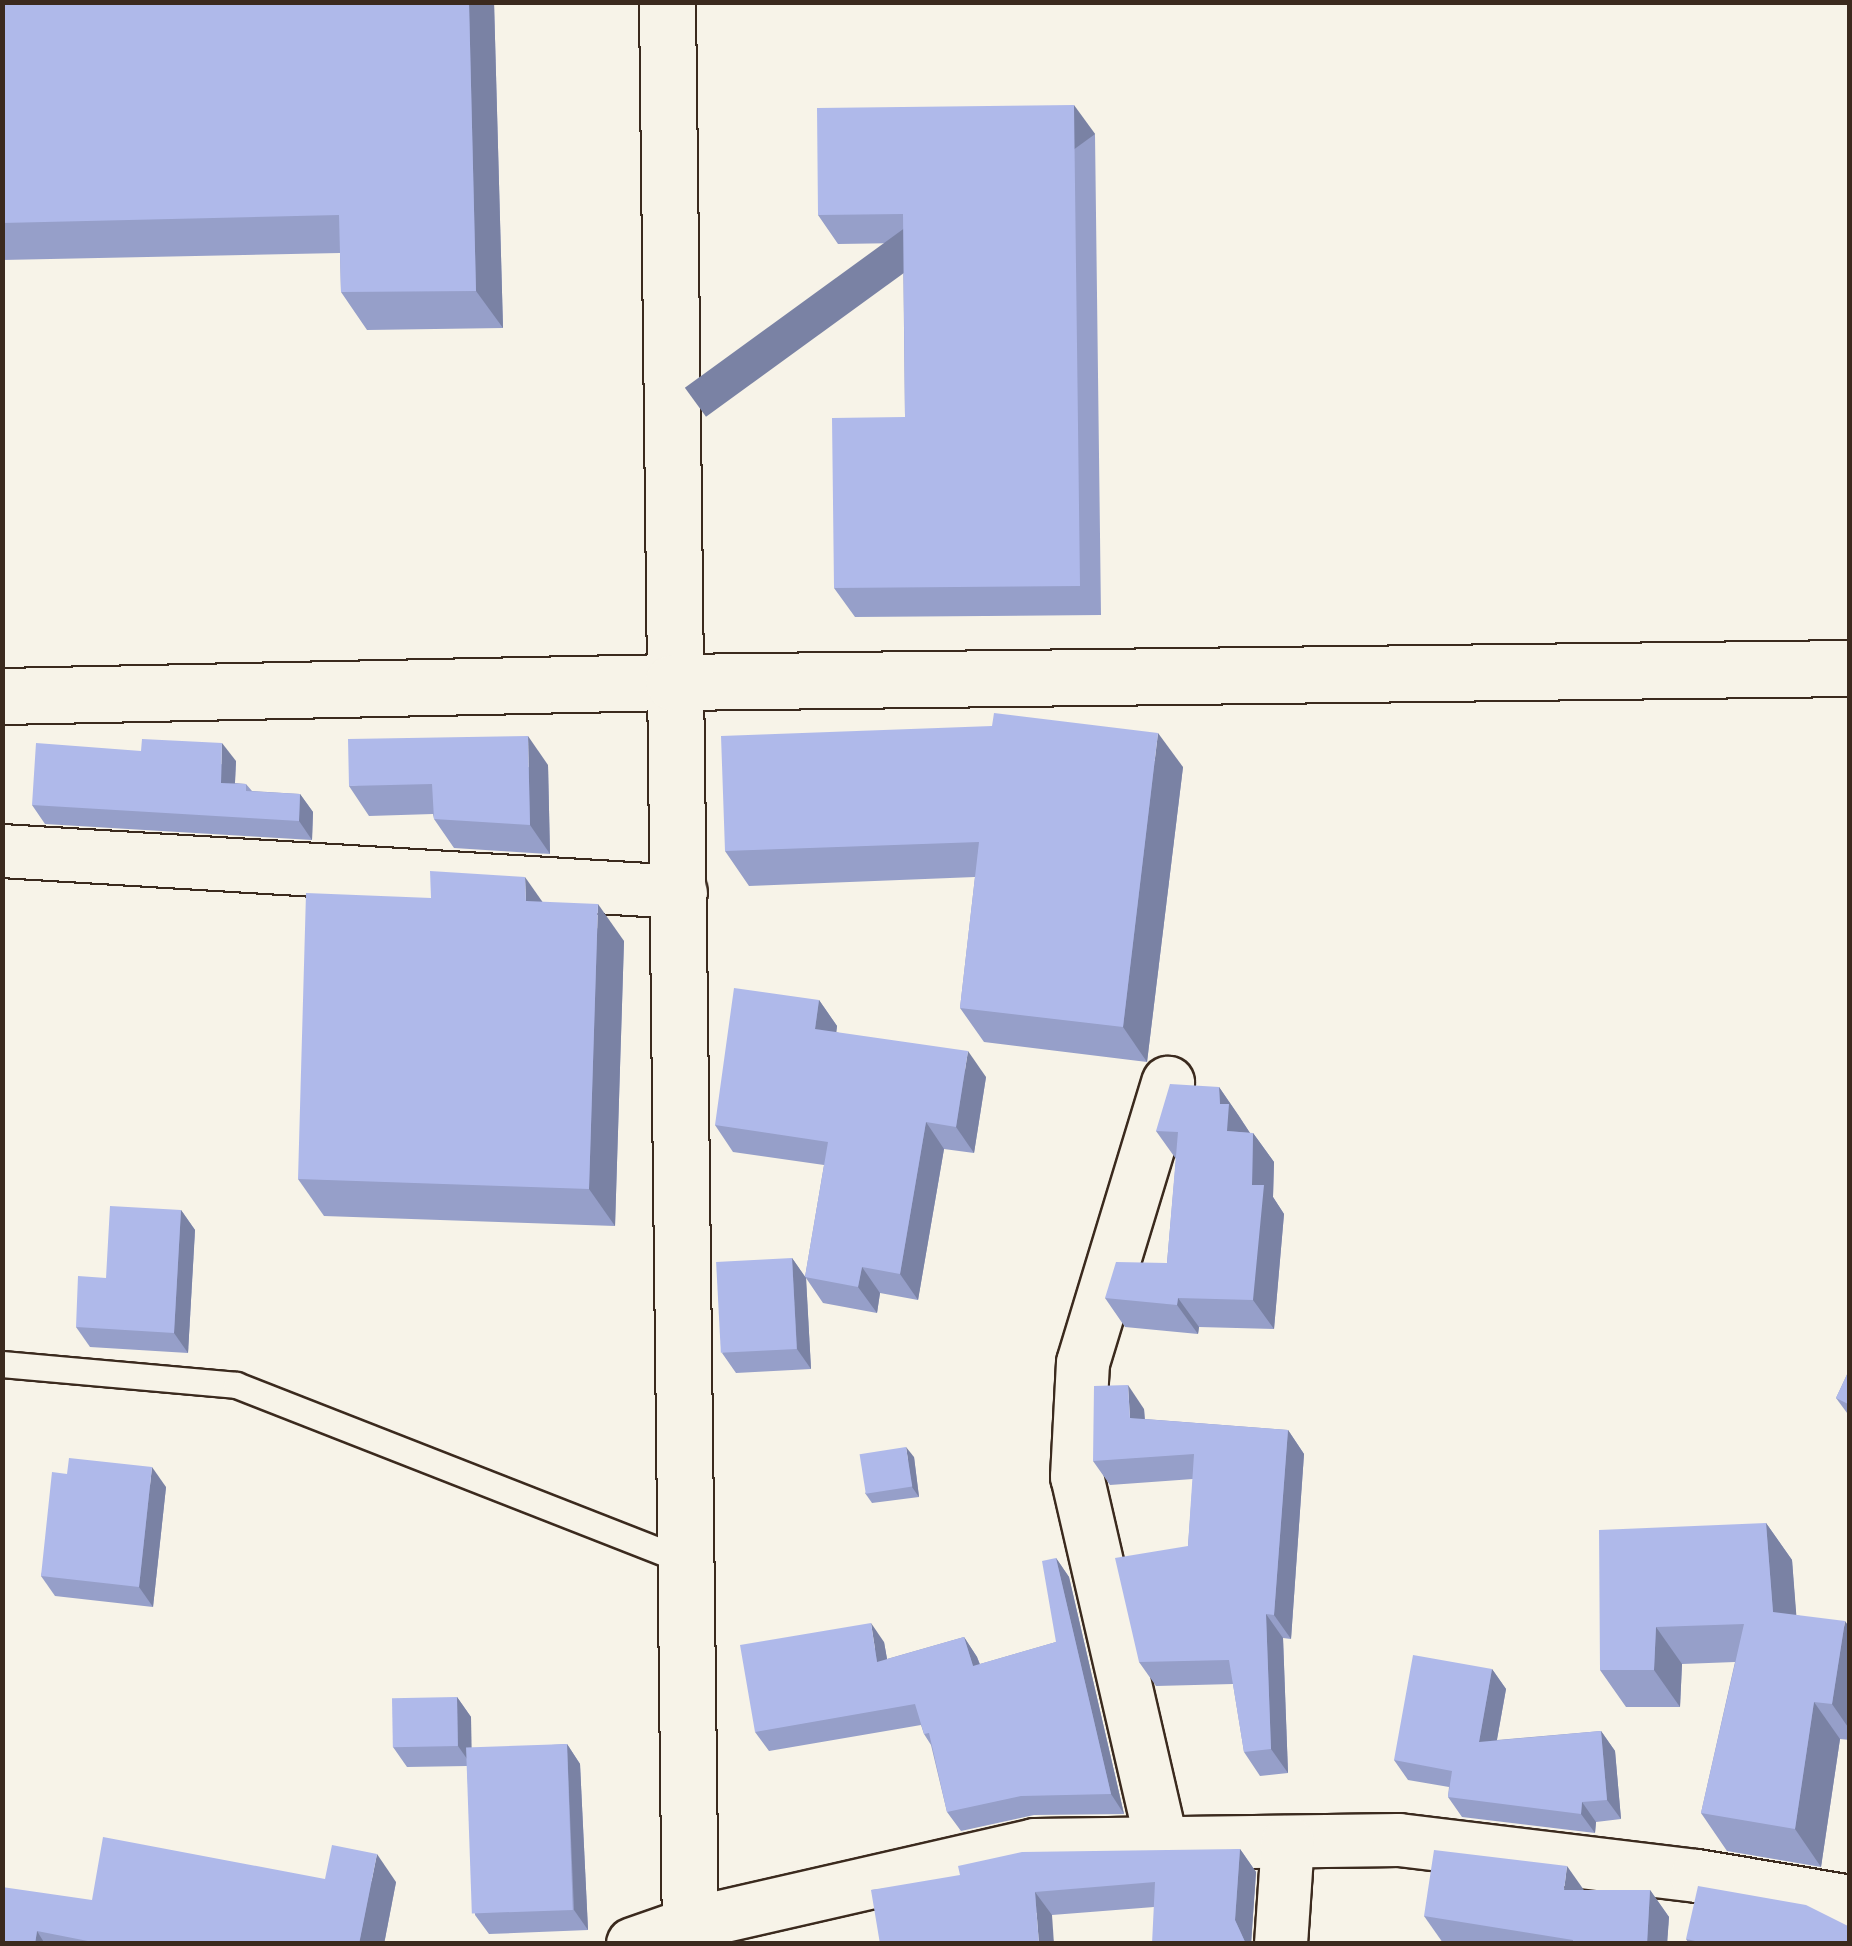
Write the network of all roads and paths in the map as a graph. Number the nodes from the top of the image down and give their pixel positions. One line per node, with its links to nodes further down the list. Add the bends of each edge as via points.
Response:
1 (668, 2): 3 (street)
2 (1850, 668): 3 (street)
3 (674, 682): 4 (street); 6 (street)
4 (2, 696)
5 (2, 851): 6 (street)
6 (680, 892): 9 (street)
7 (1168, 1083): 11 (street, via 1083,1362 1077,1477)
8 (2, 1364): 9 (lane, via 236,1386)
9 (685, 1561): 13 (street)
10 (1288, 1842): 11 (street); 12 (street, via 1398,1840); 15 (street)
11 (1162, 1844): 13 (street, via 1035,1845)
12 (1850, 1902)
13 (690, 1934): 14 (street)
14 (634, 1944)
15 (1282, 1944)

